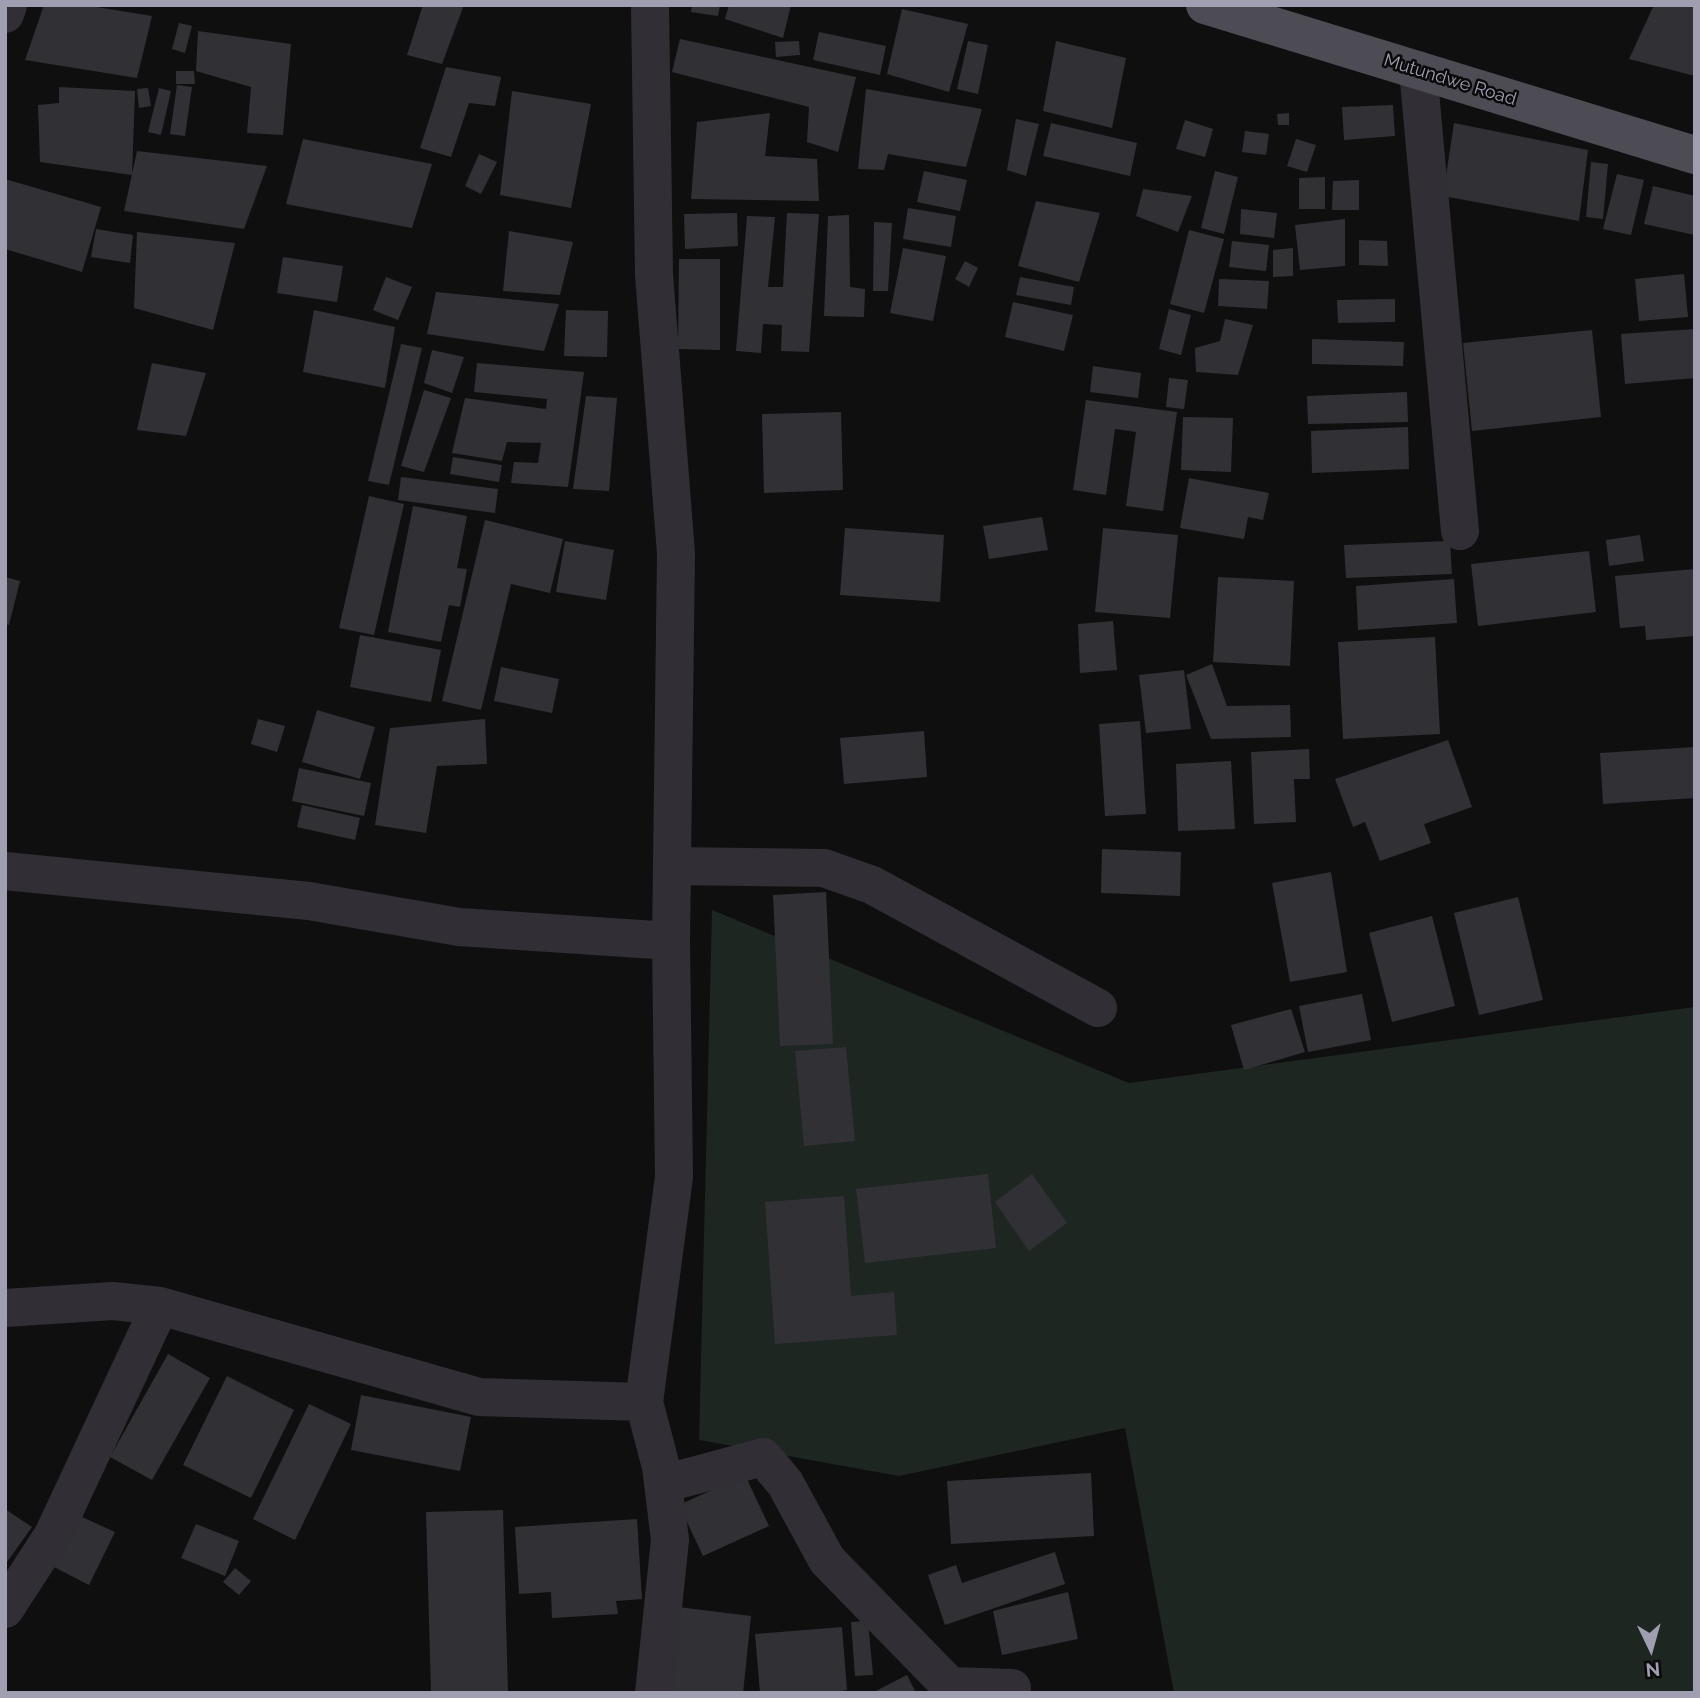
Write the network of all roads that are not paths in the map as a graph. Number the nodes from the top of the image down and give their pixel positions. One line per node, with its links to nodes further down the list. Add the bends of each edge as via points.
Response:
1 (8, 5): 4 (street)
2 (650, 5): 8 (street, via 654,275 676,553)
3 (1205, 5): 5 (main road, Mutundwe Road)
4 (5, 14)
5 (1418, 70): 6 (main road, Mutundwe Road); 7 (street)
6 (1695, 155)
7 (1460, 531)
8 (672, 866): 10 (street); 11 (street, via 824,869 872,885)
9 (5, 871): 10 (street, via 310,901 458,927)
10 (671, 941): 14 (street, via 674,1177)
11 (1098, 1008)
12 (160, 1306): 13 (street, via 113,1301); 14 (street, via 479,1397); 16 (street, via 53,1535)
13 (5, 1308)
14 (644, 1402): 15 (street)
15 (663, 1483): 17 (street, via 763,1457 785,1483 827,1560 950,1686); 18 (street, via 670,1540)
16 (5, 1609)
17 (1012, 1688)
18 (654, 1693)

